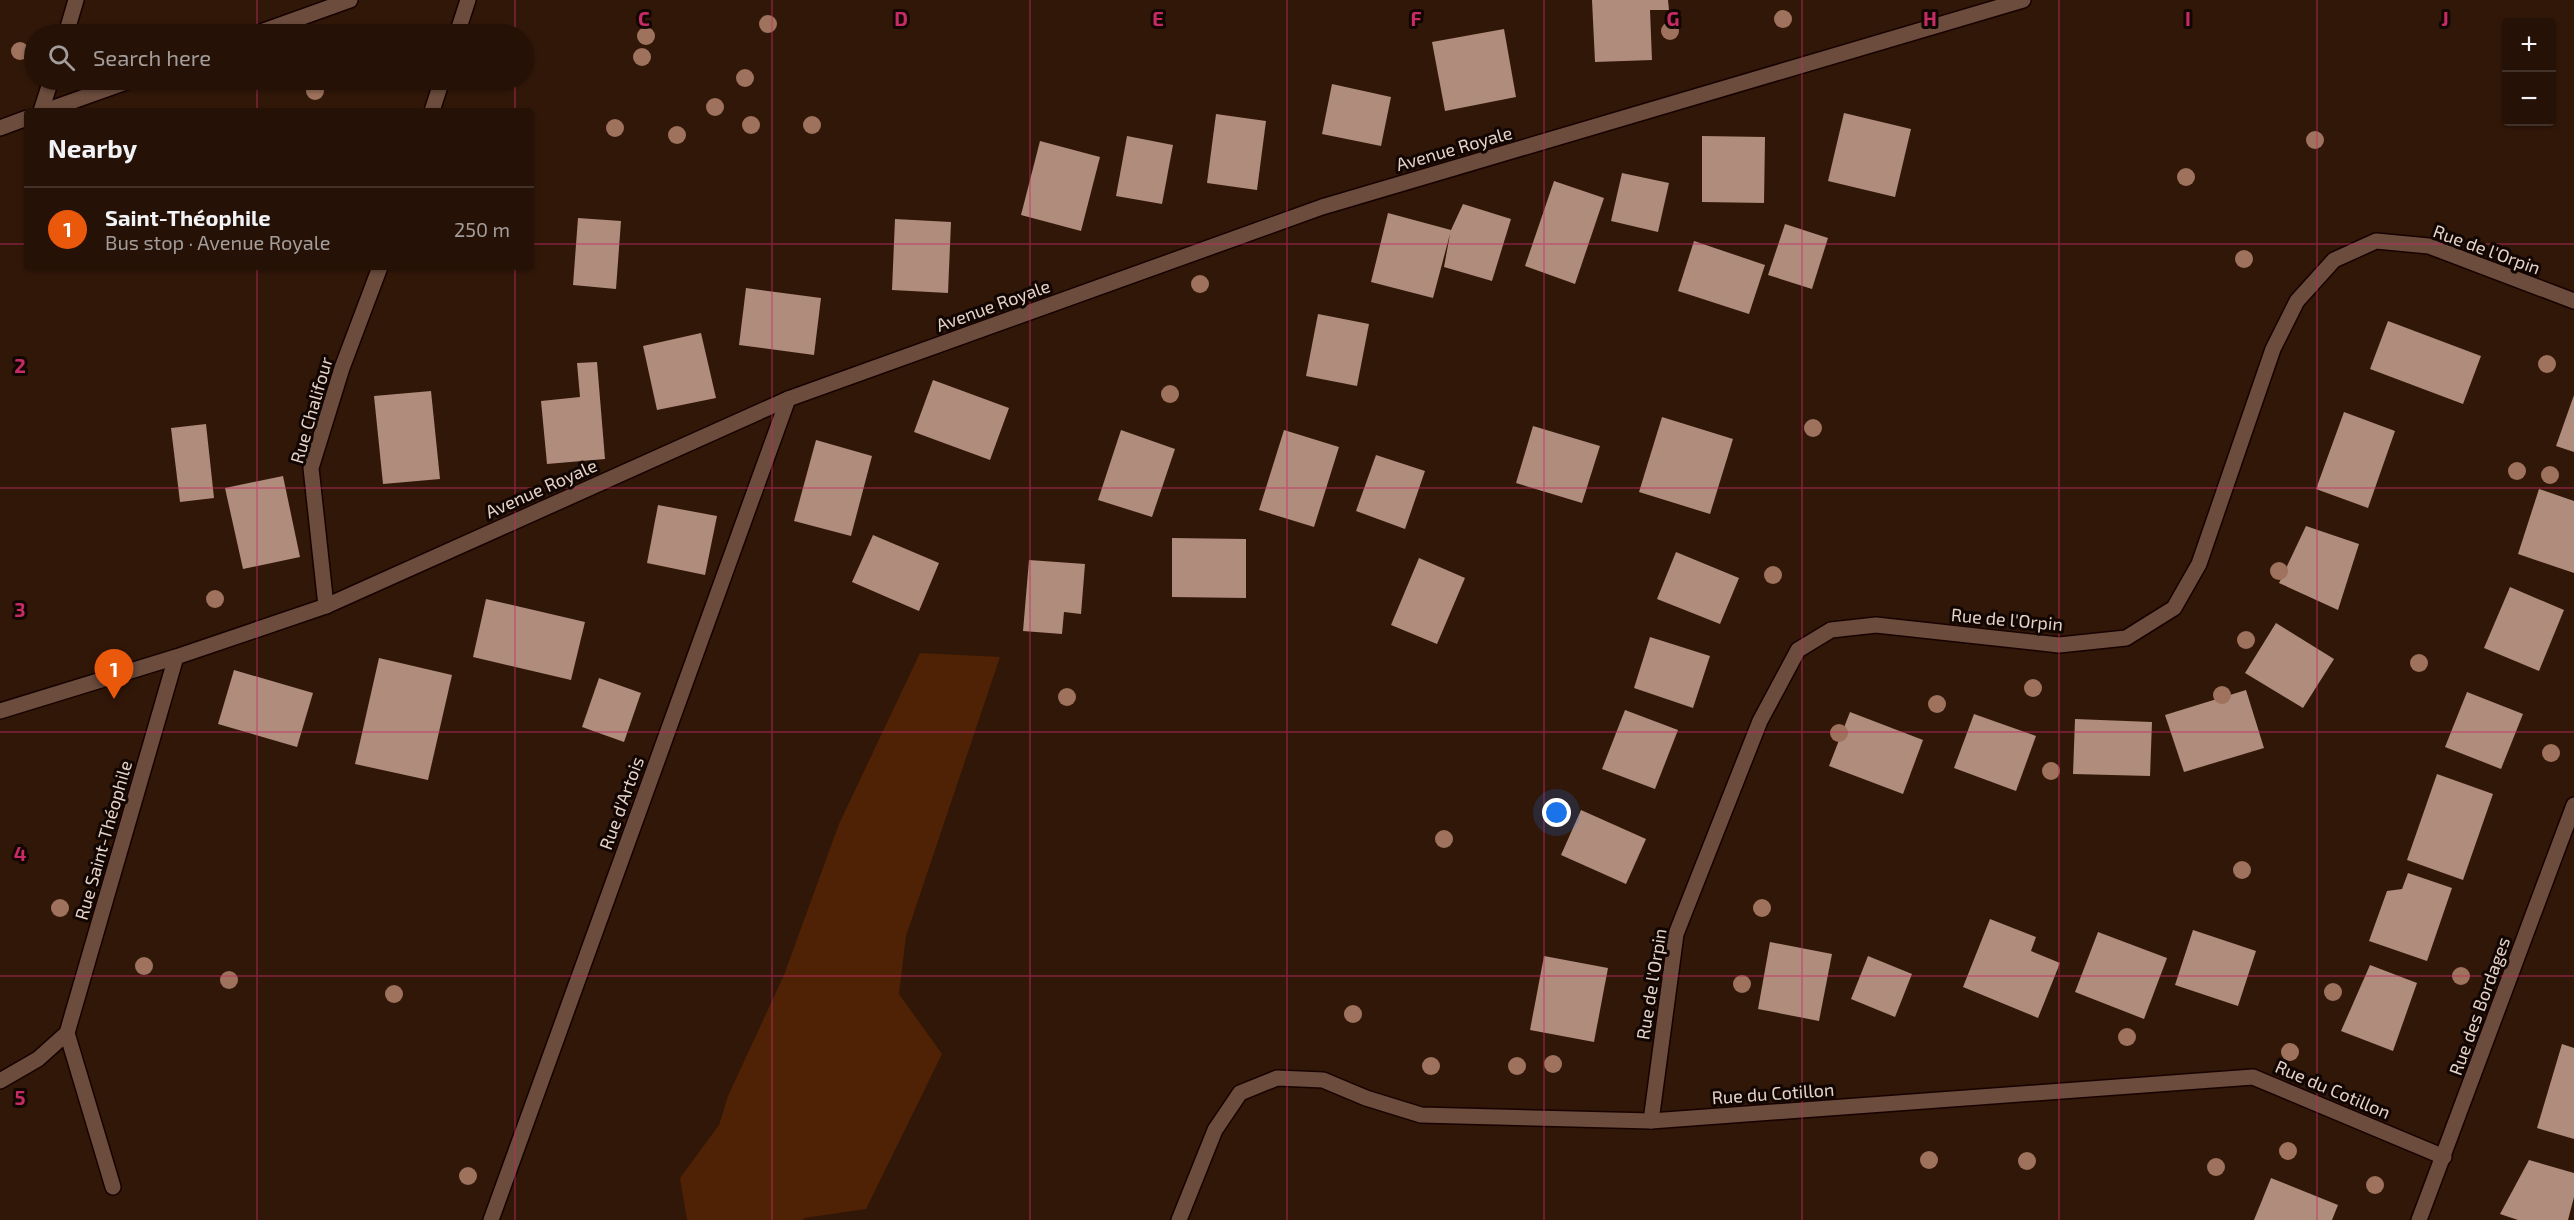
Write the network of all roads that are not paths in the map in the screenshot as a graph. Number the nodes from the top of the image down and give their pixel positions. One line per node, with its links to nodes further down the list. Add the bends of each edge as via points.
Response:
1 (76, 0): 5 (street)
2 (350, 0): 6 (street)
3 (468, 0): 7 (street)
4 (2023, 0): 18 (street, Avenue Royale, via 1322,207)
5 (69, 24)
6 (283, 24)
7 (460, 24)
8 (48, 90): 11 (street)
9 (103, 90): 12 (street)
10 (439, 90): 13 (street)
11 (44, 108)
12 (52, 108)
13 (433, 108)
14 (24, 119): 15 (street)
15 (0, 128)
16 (379, 270): 19 (street, Rue Chalifour, via 342,368 311,468)
17 (2574, 301): 25 (street, Rue de l'Orpin, via 2429,246 2376,241 2365,245 2334,260 2297,301 2273,349 2199,564 2174,608 2126,638 2060,645 1876,625 1831,630 1798,650 1760,721 1676,934)
18 (788, 399): 19 (street, Avenue Royale); 28 (street, Rue d'Artois)
19 (326, 606): 20 (street, Avenue Royale)
20 (176, 657): 21 (street, Avenue Royale); 23 (street, Rue Saint-Théophile)
21 (0, 711)
22 (2574, 805): 26 (street, Rue des Bordages)
23 (67, 1034): 24 (street, via 38,1059); 27 (street)
24 (0, 1081)
25 (1651, 1121): 26 (street, Rue du Cotillon, via 2253,1077); 29 (street, Rue du Cotillon, via 1421,1115 1323,1080 1277,1078 1240,1093 1215,1130)
26 (2444, 1157): 30 (street, Rue des Bordages)
27 (113, 1187)
28 (491, 1220)
29 (1179, 1220)
30 (2419, 1220)

